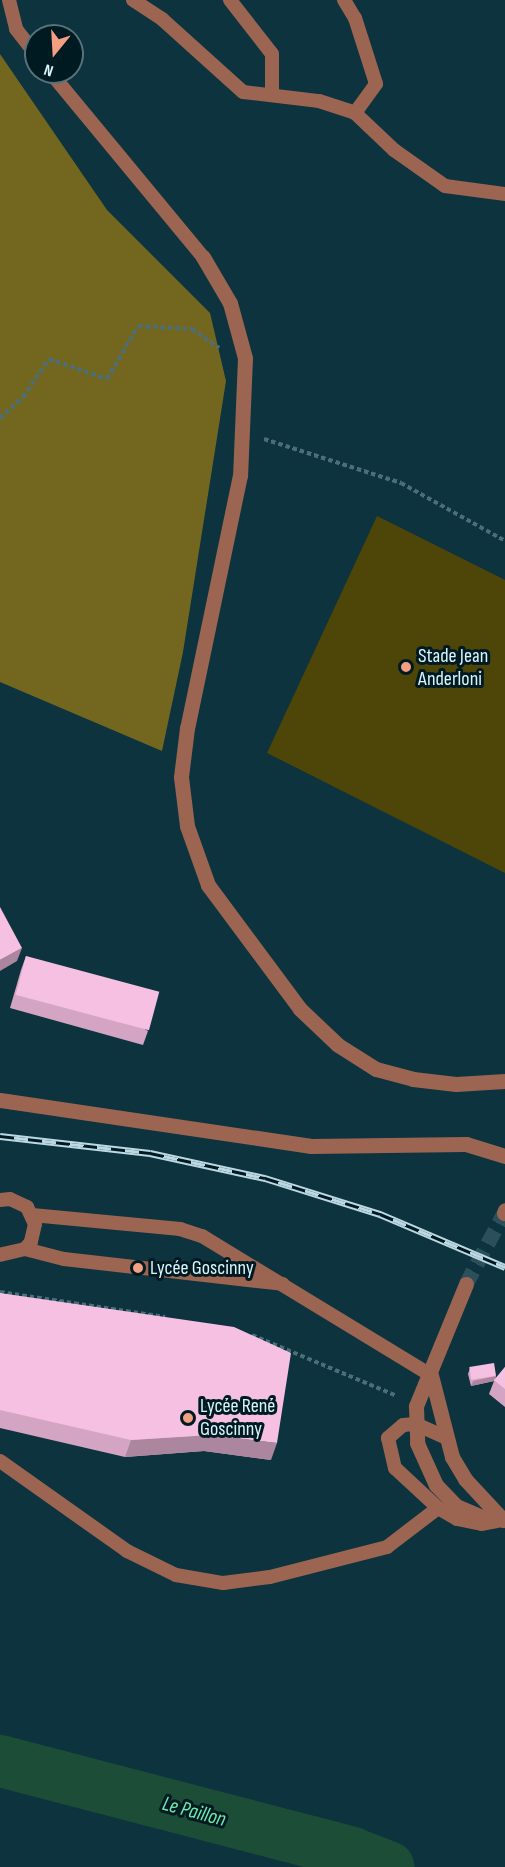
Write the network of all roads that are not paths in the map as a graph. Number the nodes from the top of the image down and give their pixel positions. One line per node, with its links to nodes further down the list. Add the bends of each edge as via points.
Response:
1 (9, 0): 5 (lane, via 16,29)
2 (132, 0): 7 (lane, via 162,20 243,92)
3 (230, 0): 7 (lane, via 272,54)
4 (344, 0): 8 (lane, via 355,18 376,84)
5 (24, 39)
6 (60, 84): 10 (lane)
7 (272, 94): 8 (lane, via 319,101)
8 (356, 113): 9 (lane, via 394,150 445,186)
9 (505, 195)
10 (203, 257): 11 (street, via 230,303 244,366 240,475 187,728 181,777 187,826 208,885 300,1009 338,1045 376,1069 413,1079 456,1084)
11 (505, 1081)
12 (0, 1100): 13 (street, via 310,1146 466,1144)
13 (505, 1156)
14 (0, 1200): 15 (lane, via 19,1202)
15 (32, 1215): 16 (lane, via 34,1233); 19 (lane, via 180,1229 223,1246)
16 (25, 1249): 17 (lane); 19 (lane, via 64,1259)
17 (0, 1255)
18 (466, 1284): 20 (street)
19 (288, 1285): 20 (lane)
20 (431, 1375): 21 (street, via 416,1406); 22 (street)
21 (415, 1424): 22 (lane); 24 (lane, via 394,1431 388,1445 395,1468); 25 (street, via 417,1443 436,1485 456,1506 482,1517)
22 (447, 1438): 25 (street, via 465,1479)
23 (0, 1461): 24 (lane, via 127,1551 176,1575 223,1583 270,1577 387,1547)
24 (438, 1508): 25 (lane, via 457,1519 482,1524)
25 (504, 1520)

